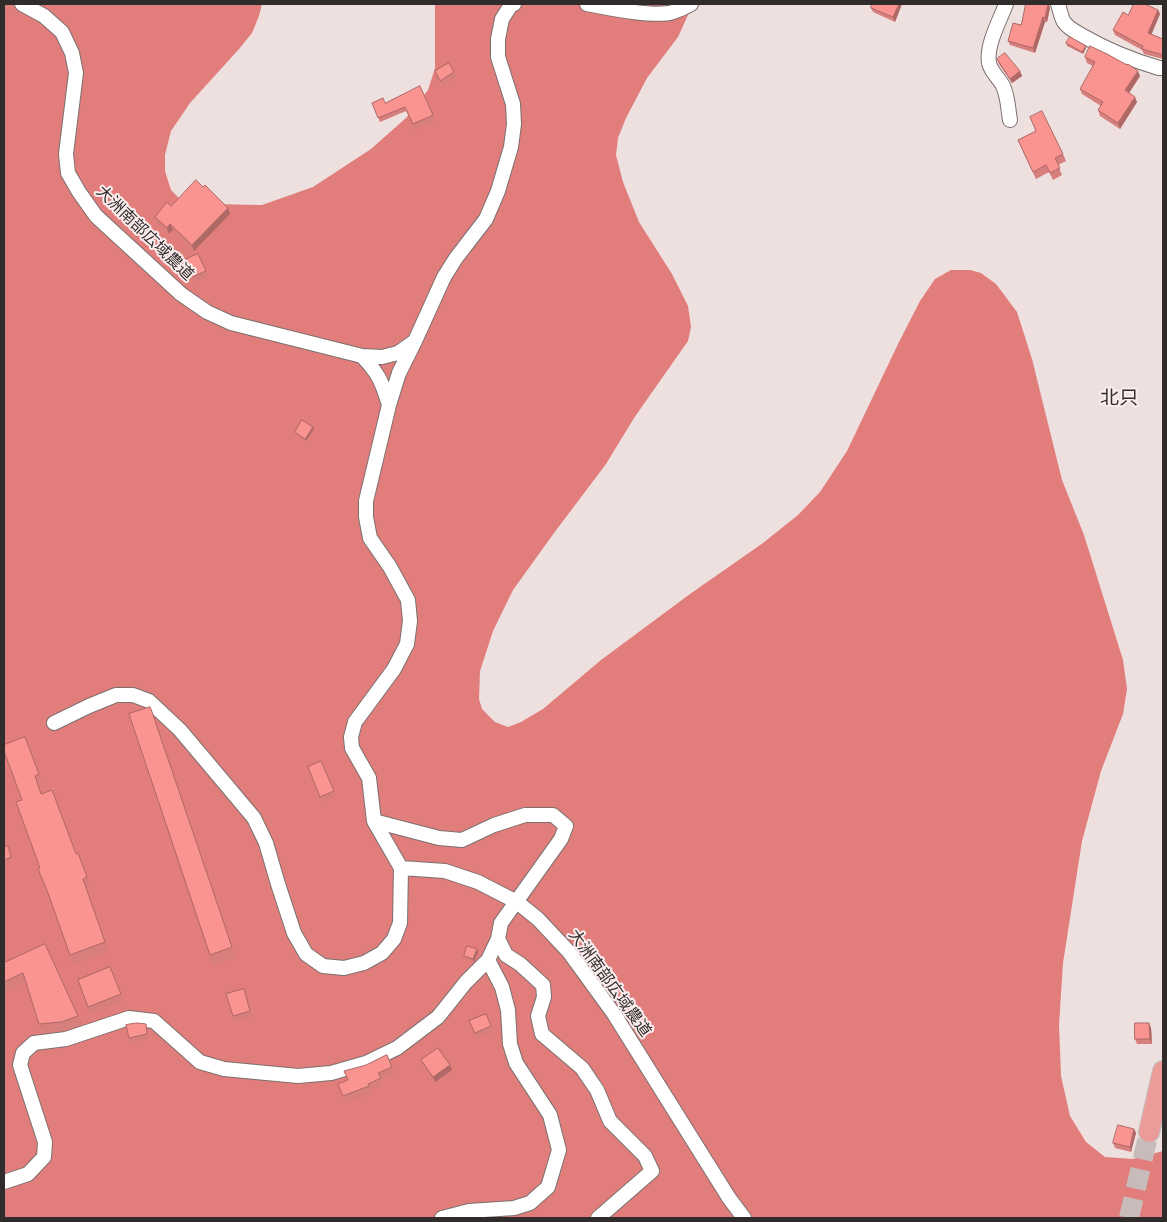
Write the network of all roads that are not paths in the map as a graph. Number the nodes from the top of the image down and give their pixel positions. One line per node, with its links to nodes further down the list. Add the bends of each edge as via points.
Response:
1 (22, 4): 10 (street, 大洲南部広域農道, via 44,16 62,32 72,53 76,73 66,154 68,174 96,216 181,294 207,312 231,323)
2 (514, 4): 9 (street, via 502,19 498,39 498,57 513,104 514,124 501,182 486,219 444,277)
3 (587, 4): 4 (street, via 654,14 672,12)
4 (691, 4)
5 (1006, 4): 8 (street, via 990,45 989,61 1006,92)
6 (1058, 4): 7 (street, via 1064,22 1072,30 1127,58)
7 (1163, 68)
8 (1010, 120)
9 (415, 341): 10 (street, 大洲南部広域農道, via 398,353 382,357); 11 (street)
10 (362, 356): 11 (street, via 382,383)
11 (389, 405): 13 (street, via 366,502 366,517 370,538 408,600 410,621 407,644 394,669 354,722 351,737 352,748 368,778)
12 (54, 724): 14 (street, via 116,695 133,695 149,701 180,730 254,818 266,843 294,933 306,954 323,966 344,968 364,963 382,953 394,939 400,923)
13 (374, 821): 14 (street); 15 (street, via 439,838 462,840 525,815 553,815 566,826 561,839)
14 (401, 868): 15 (street, 大洲南部広域農道, via 445,871 478,882)
15 (517, 902): 16 (street, via 501,923); 23 (street, 大洲南部広域農道, via 569,952 614,1014)
16 (498, 939): 17 (street); 22 (street, via 506,955 543,985 544,997 538,1016 542,1034 582,1068 610,1122 645,1156 652,1171)
17 (488, 960): 20 (street, via 438,1017 397,1048 366,1063 331,1074 298,1076 224,1069 200,1062 154,1021 129,1018 66,1039 34,1042 23,1053 20,1064 45,1142 44,1157 28,1174); 21 (street, via 502,987 516,1063 550,1115 559,1150 548,1187 530,1203)
18 (1163, 1071): 19 (highway)
19 (1149, 1132)
20 (4, 1182)
21 (442, 1218)
22 (598, 1218)
23 (744, 1218)

